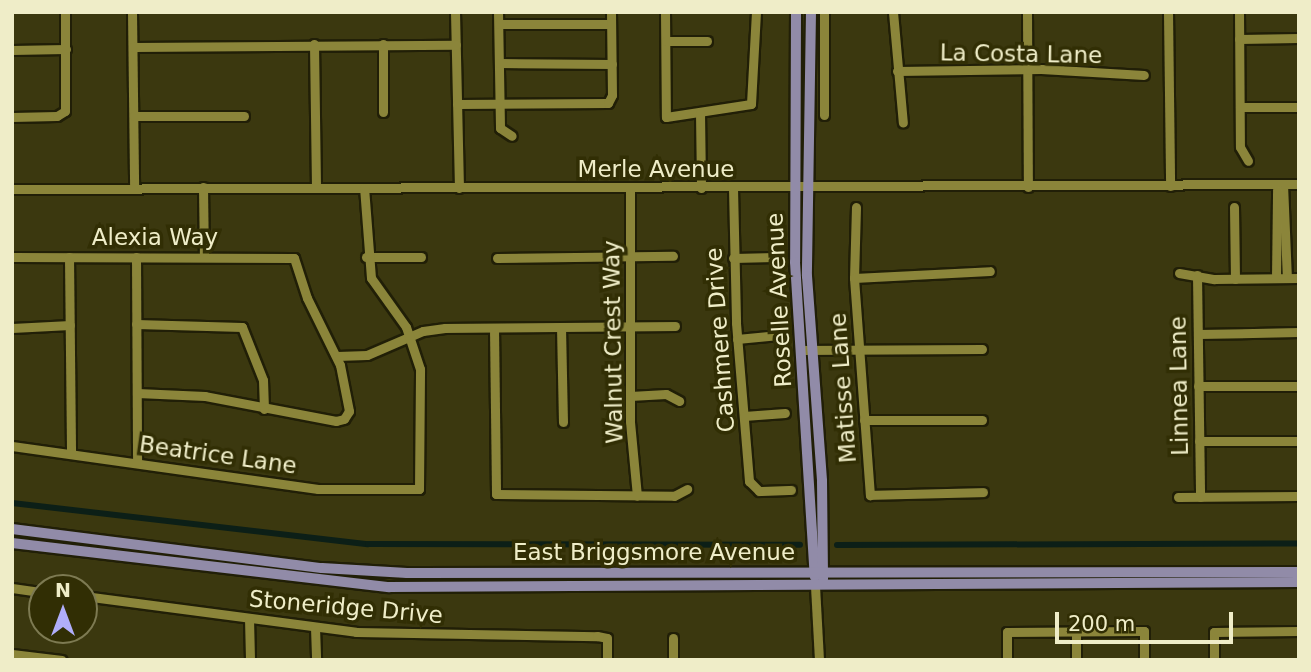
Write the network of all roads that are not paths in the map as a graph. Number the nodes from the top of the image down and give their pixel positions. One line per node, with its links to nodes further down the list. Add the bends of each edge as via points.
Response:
1 (65, 12): 25 (street)
2 (132, 12): 24 (street)
3 (456, 12): 23 (street)
4 (498, 12): 15 (street)
5 (611, 12): 16 (street)
6 (665, 12): 19 (street)
7 (756, 12): 37 (street, via 751,104)
8 (796, 12): 57 (main road, Roselle Avenue)
9 (811, 12): 57 (main road, Roselle Avenue)
10 (824, 12): 38 (street)
11 (893, 12): 30 (street)
12 (1027, 12): 29 (street)
13 (1168, 12): 47 (street)
14 (1238, 12): 18 (street)
15 (499, 23): 16 (street); 27 (street)
16 (611, 24): 28 (street)
17 (1299, 38): 18 (street)
18 (1239, 39): 34 (street)
19 (666, 40): 20 (street); 37 (street, via 666,117)
20 (707, 41)
21 (314, 44): 22 (street); 24 (street); 49 (street)
22 (383, 44): 23 (street); 36 (street)
23 (456, 45): 32 (street)
24 (133, 47): 39 (street)
25 (66, 48): 26 (street); 41 (street, via 66,107 62,114)
26 (12, 50)
27 (499, 63): 28 (street); 33 (street)
28 (612, 64): 33 (street, via 612,95 604,104)
29 (1028, 69): 30 (street, La Costa Lane); 31 (street, La Costa Lane); 50 (street)
30 (897, 71): 42 (street)
31 (1144, 75)
32 (457, 104): 33 (street); 53 (street)
33 (499, 104): 43 (street, via 501,131)
34 (1240, 107): 35 (street); 44 (street, via 1240,147)
35 (1299, 107)
36 (383, 112)
37 (700, 113): 55 (street)
38 (824, 115)
39 (134, 116): 40 (street); 51 (street)
40 (244, 116)
41 (12, 117)
42 (903, 123)
43 (512, 136)
44 (1248, 161)
45 (1299, 184): 46 (street, Merle Avenue)
46 (1280, 185): 47 (street, Merle Avenue); 61 (street)
47 (1170, 186): 50 (street, Merle Avenue)
48 (203, 187): 49 (street, Merle Avenue); 51 (street, Merle Avenue); 64 (street)
49 (316, 187): 52 (street, Merle Avenue)
50 (1028, 187): 57 (street, Merle Avenue)
51 (134, 188): 58 (street, Merle Avenue)
52 (364, 188): 53 (street, Merle Avenue); 69 (street)
53 (459, 188): 54 (street, Merle Avenue)
54 (630, 188): 55 (street, Merle Avenue); 71 (street, Walnut Crest Way)
55 (701, 188): 56 (street, Merle Avenue)
56 (733, 188): 57 (street, Merle Avenue); 74 (street, Cashmere Drive)
57 (800, 188): 97 (main road, Roselle Avenue)
58 (12, 189)
59 (856, 207): 78 (street, Matisse Lane)
60 (1234, 207): 82 (street)
61 (1281, 235): 62 (street); 63 (street)
62 (1275, 246): 63 (street); 79 (street)
63 (1287, 246): 80 (street)
64 (204, 256): 68 (street, Alexia Way); 98 (street, Alexia Way, via 296,260 307,298)
65 (673, 256): 71 (street)
66 (12, 257): 67 (street, Alexia Way)
67 (69, 257): 68 (street, Alexia Way); 84 (street)
68 (136, 257): 83 (street)
69 (366, 257): 70 (street); 93 (street, via 371,278)
70 (421, 257)
71 (631, 257): 73 (street); 88 (street, Walnut Crest Way)
72 (775, 257): 74 (street)
73 (497, 258)
74 (733, 258): 94 (street, Cashmere Drive)
75 (990, 271): 78 (street)
76 (1179, 273): 77 (street)
77 (1197, 275): 82 (street); 91 (street, Linnea Lane)
78 (854, 278): 95 (street, Matisse Lane)
79 (1276, 278): 80 (street); 82 (street)
80 (1287, 278): 81 (street)
81 (1299, 278)
82 (1235, 279)
83 (136, 324): 101 (street); 104 (street, via 242,327 263,380)
84 (70, 325): 89 (street); 113 (street)
85 (675, 326): 88 (street)
86 (494, 327): 87 (street); 93 (street, via 435,328); 118 (street, via 496,494)
87 (561, 327): 88 (street); 109 (street)
88 (632, 327): 102 (street, Walnut Crest Way)
89 (12, 328)
90 (1299, 332): 91 (street)
91 (1198, 334): 99 (street, Linnea Lane)
92 (779, 335): 94 (street)
93 (410, 336): 98 (street, via 368,355); 114 (street, Beatrice Lane, via 421,379 419,489 327,490)
94 (737, 339): 106 (street, Cashmere Drive)
95 (858, 349): 96 (street); 97 (street); 107 (street, Matisse Lane)
96 (982, 349)
97 (806, 350): 124 (main road, Roselle Avenue)
98 (337, 356): 104 (street, via 347,396 345,418 335,421)
99 (1199, 386): 100 (street); 110 (street, Linnea Lane)
100 (1299, 386)
101 (137, 393): 104 (street, via 205,396); 114 (street)
102 (629, 396): 103 (street, via 666,394); 118 (street, Walnut Crest Way)
103 (679, 401)
104 (264, 409)
105 (785, 413): 106 (street)
106 (744, 416): 116 (street, Cashmere Drive, via 753,488)
107 (864, 420): 108 (street); 117 (street, Matisse Lane, via 870,495)
108 (982, 420)
109 (563, 422)
110 (1199, 441): 111 (street); 121 (street, Linnea Lane)
111 (1299, 441)
112 (12, 446): 113 (street, Beatrice Lane)
113 (71, 454): 114 (street, Beatrice Lane)
114 (137, 463)
115 (687, 489): 118 (street, via 674,496)
116 (791, 490)
117 (983, 492)
118 (636, 496)
119 (1299, 496): 121 (street)
120 (1178, 497): 121 (street)
121 (1200, 497)
122 (12, 529): 124 (main road, East Briggsmore Avenue, via 382,572)
123 (12, 543): 127 (main road, East Briggsmore Avenue, via 369,586)
124 (819, 572): 125 (main road, East Briggsmore Avenue); 127 (main road, Roselle Avenue)
125 (1299, 572)
126 (1299, 582): 127 (main road, East Briggsmore Avenue)
127 (819, 588): 140 (street)
128 (98, 598): 129 (street, Stoneridge Drive)
129 (249, 618): 130 (street, Stoneridge Drive); 136 (street)
130 (315, 627): 137 (street); 138 (street, Stoneridge Drive, via 607,638)
131 (1076, 631): 141 (street, via 1007,632); 142 (street); 143 (street, via 1144,631)
132 (1299, 631): 144 (street, via 1214,632)
133 (673, 638): 139 (street)
134 (12, 654): 135 (street)
135 (62, 660)
136 (250, 660)
137 (316, 660)
138 (607, 660)
139 (673, 660)
140 (820, 660)
141 (1007, 660)
142 (1076, 660)
143 (1144, 660)
144 (1214, 660)

